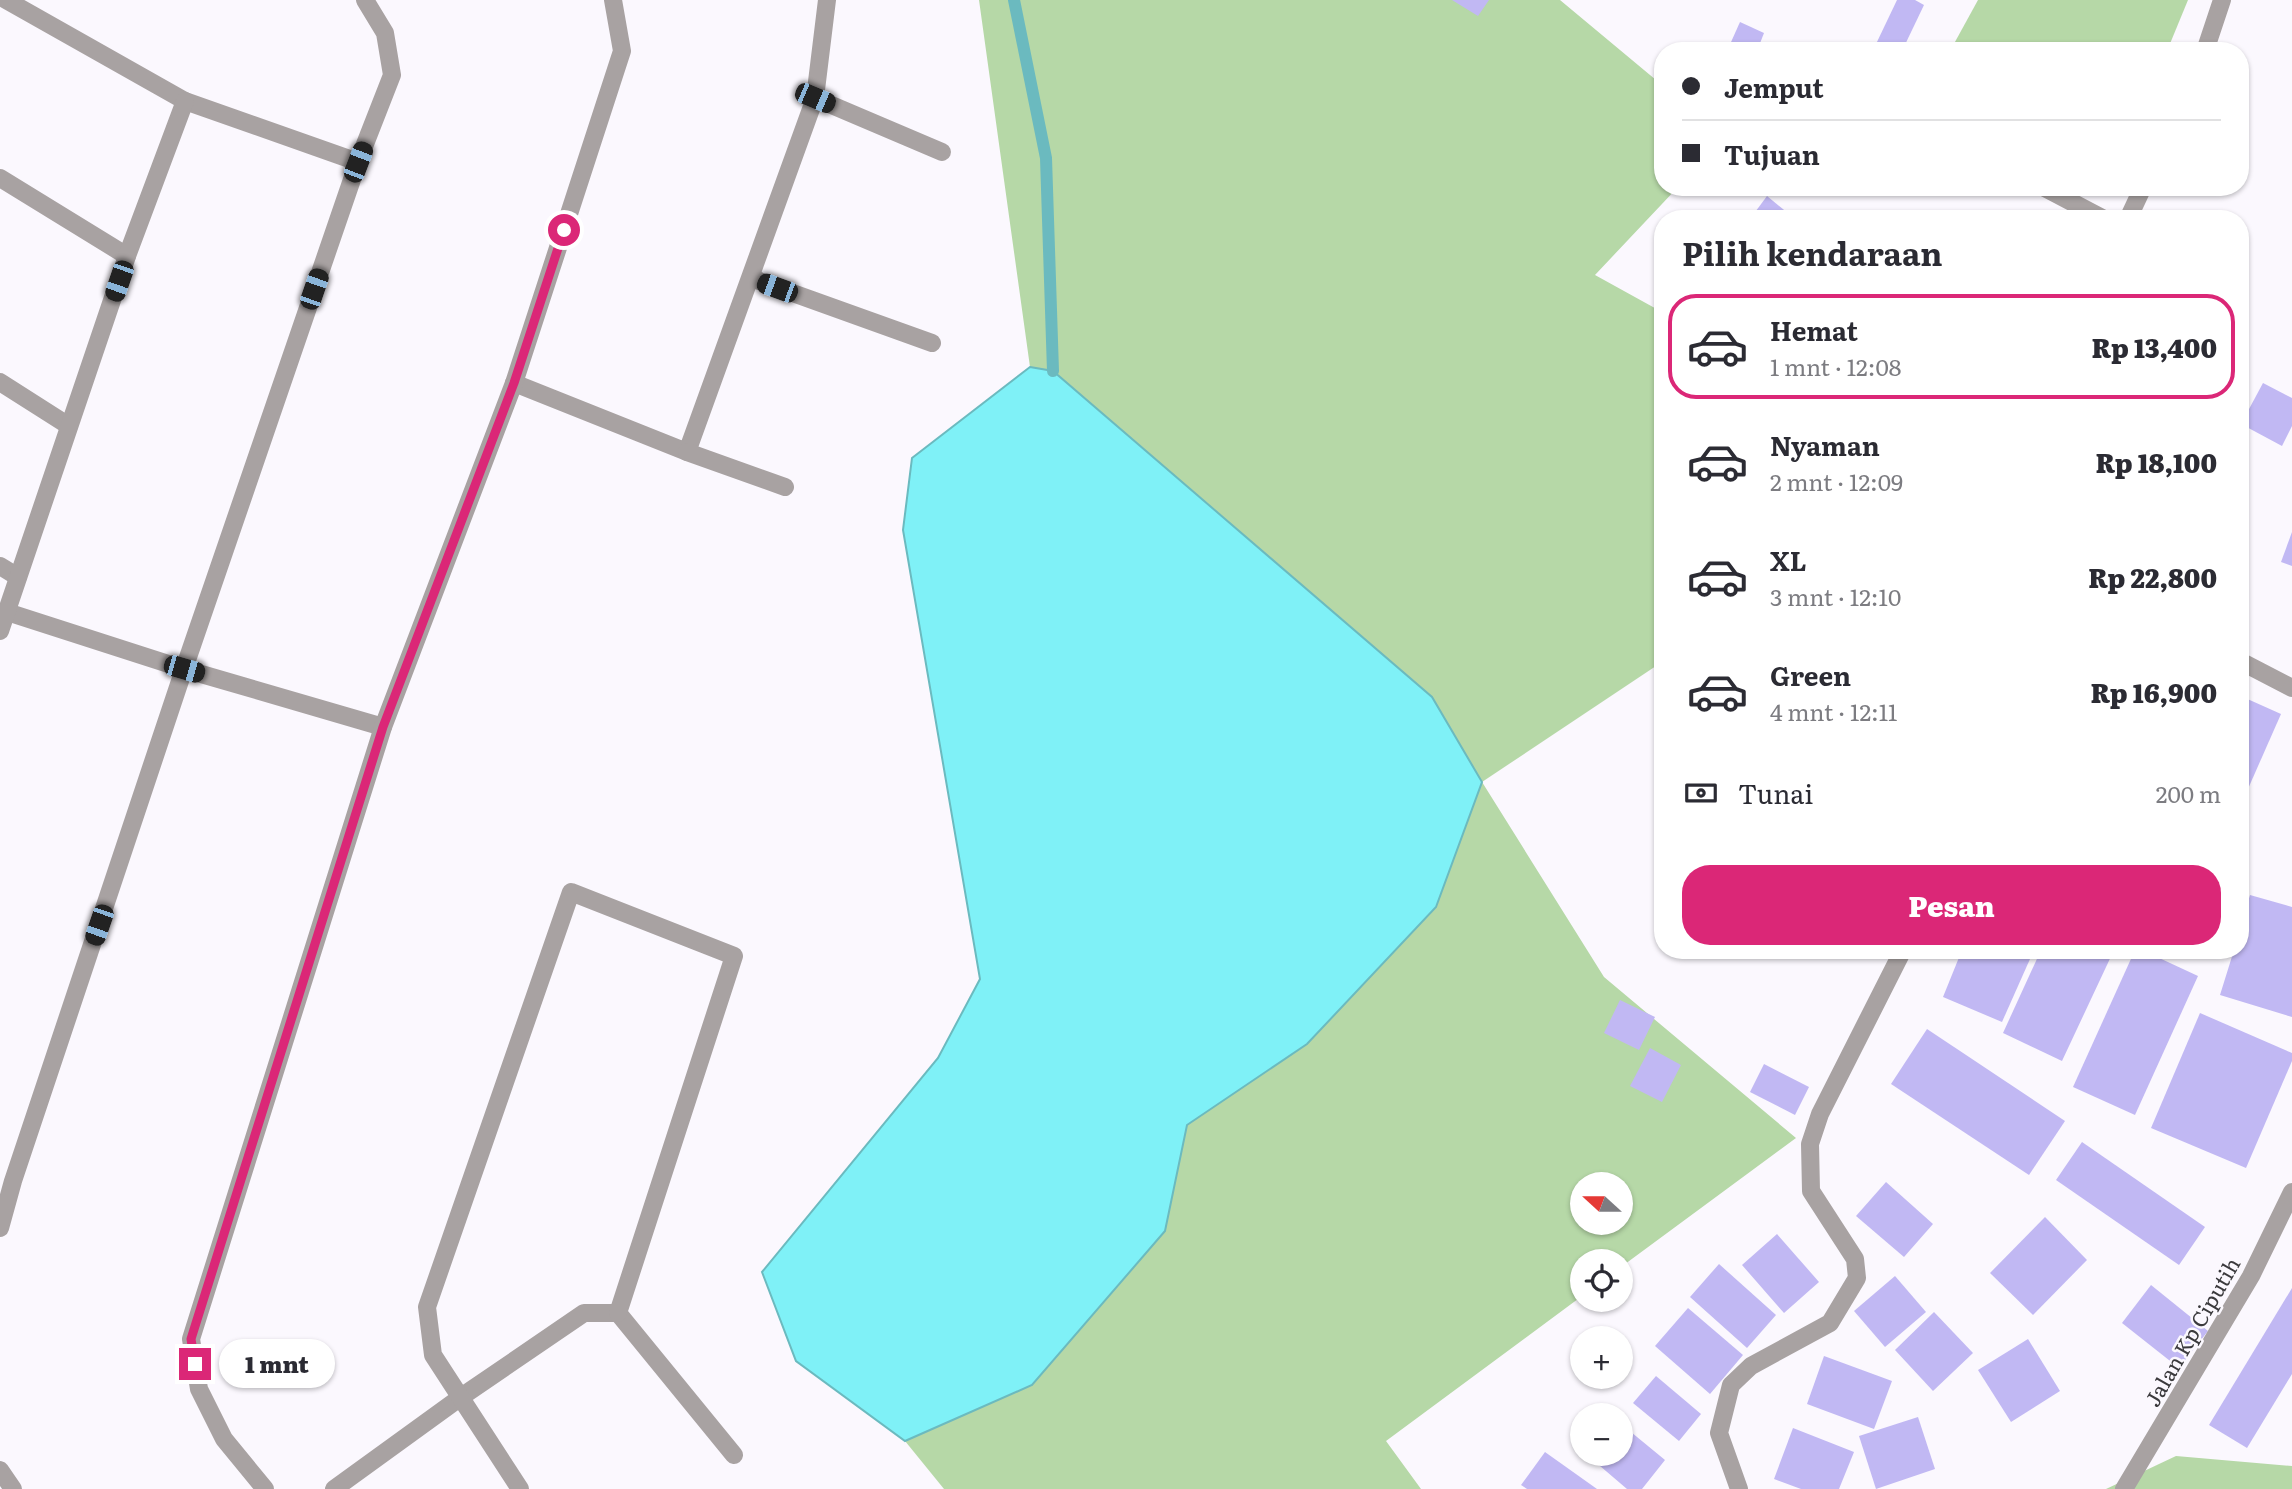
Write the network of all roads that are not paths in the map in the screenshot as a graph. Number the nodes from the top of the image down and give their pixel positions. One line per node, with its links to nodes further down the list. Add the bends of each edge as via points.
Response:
1 (6, 0): 8 (street)
2 (365, 0): 10 (street, via 385,33 391,75)
3 (613, 0): 18 (street, via 622,51)
4 (827, 0): 7 (street)
5 (2221, 0): 6 (street)
6 (2208, 42)
7 (815, 98): 9 (street); 15 (street)
8 (185, 101): 10 (street); 14 (street)
9 (942, 152)
10 (358, 162): 27 (street)
11 (0, 178): 14 (street)
12 (2060, 196): 13 (street)
13 (2087, 210)
14 (127, 256): 19 (street)
15 (751, 278): 16 (street); 20 (street)
16 (932, 342)
17 (0, 382): 19 (street)
18 (514, 383): 20 (street); 29 (street)
19 (69, 426): 23 (street)
20 (687, 452): 21 (street)
21 (785, 487)
22 (0, 566): 23 (street)
23 (18, 577): 24 (street)
24 (7, 612): 25 (street); 27 (street)
25 (0, 631)
26 (2249, 666): 28 (street)
27 (184, 669): 29 (street); 31 (street)
28 (2292, 688)
29 (383, 727): 39 (street, via 191,1339 198,1389 224,1439)
30 (1898, 959): 42 (street, via 1820,1114 1810,1144 1811,1191 1855,1259 1857,1278 1830,1323 1751,1366 1731,1385 1719,1433)
31 (7, 1179): 33 (street)
32 (2292, 1192): 43 (street, Jalan Kp Ciputih, via 2251,1276)
33 (0, 1228)
34 (618, 1313): 35 (street, via 584,1313); 35 (street, via 734,956 571,892 427,1307 433,1356); 36 (street)
35 (461, 1397): 40 (street); 41 (street)
36 (734, 1455)
37 (0, 1470): 38 (street)
38 (13, 1489)
39 (265, 1489)
40 (334, 1489)
41 (520, 1489)
42 (1739, 1489)
43 (2124, 1489)

